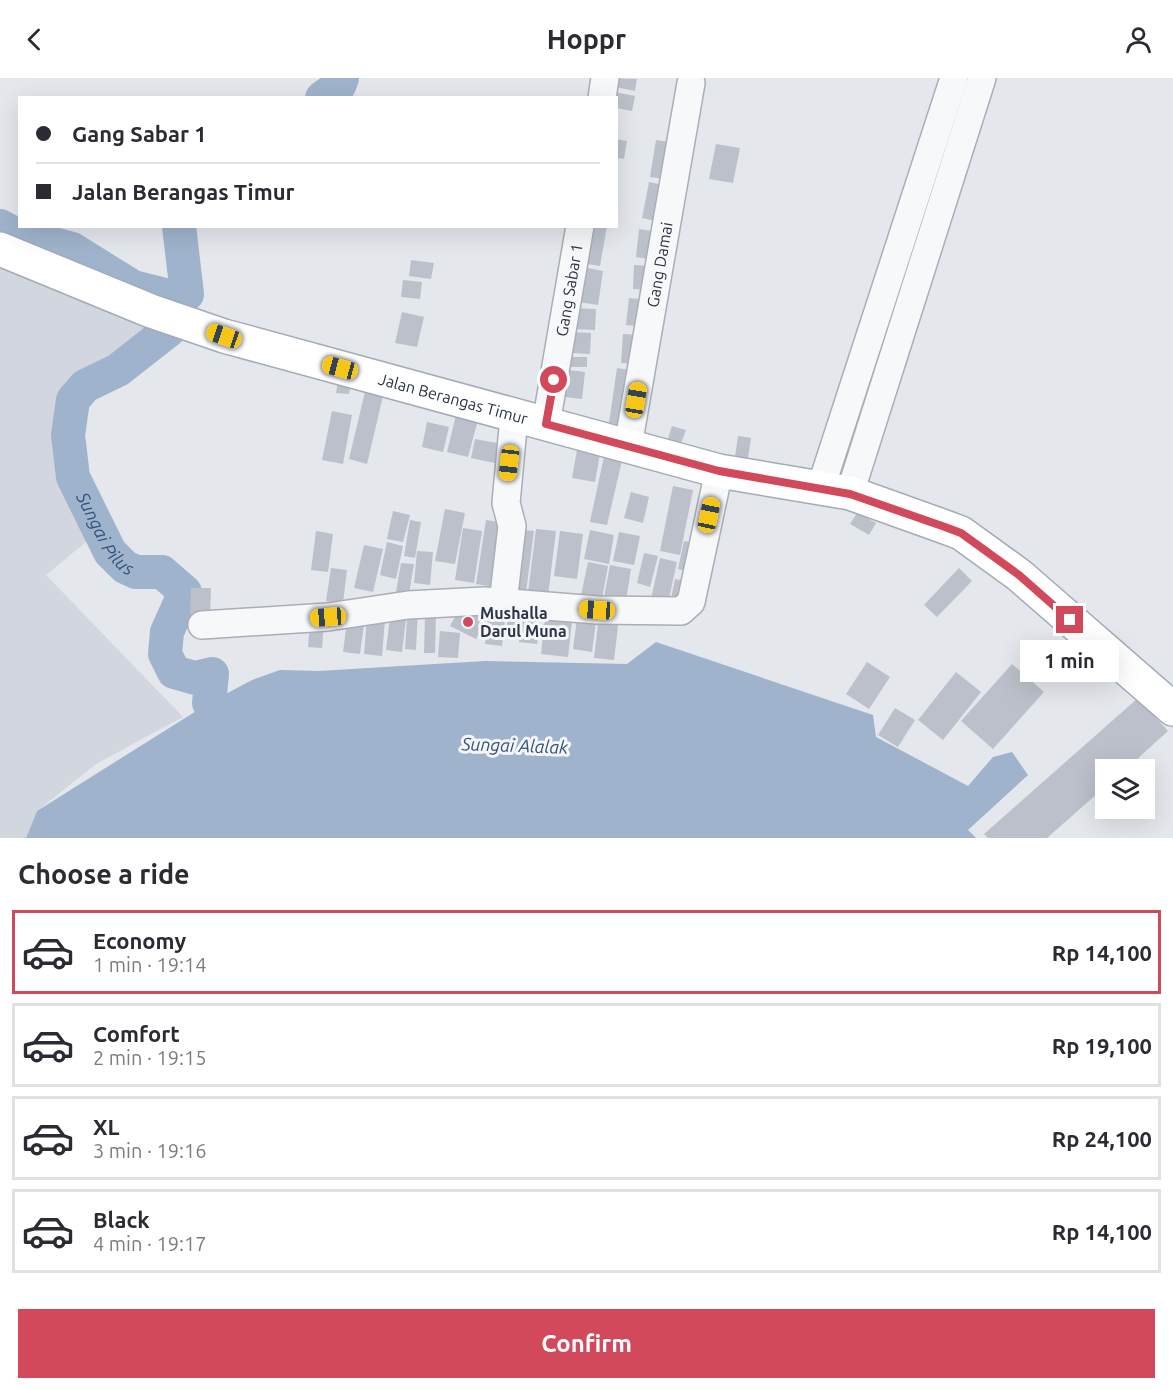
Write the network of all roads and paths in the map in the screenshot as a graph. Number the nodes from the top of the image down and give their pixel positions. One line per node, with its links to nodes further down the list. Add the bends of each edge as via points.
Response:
1 (605, 78): 5 (street)
2 (954, 78): 8 (street)
3 (982, 78): 9 (street)
4 (691, 82): 12 (street, Gang Damai)
5 (602, 96)
6 (580, 228): 11 (street, Gang Sabar 1)
7 (0, 249): 10 (main road, Jalan Berangas Timur, via 181,322)
8 (854, 386): 9 (street); 14 (street)
9 (882, 393): 14 (street)
10 (514, 417): 11 (main road, Jalan Berangas Timur); 15 (street, via 506,503 512,526)
11 (546, 424): 12 (main road, Jalan Berangas Timur)
12 (628, 446): 13 (main road, Jalan Berangas Timur)
13 (719, 471): 14 (main road, Jalan Berangas Timur); 15 (street, via 687,608 597,610)
14 (835, 490): 17 (main road, Jalan Berangas Timur, via 961,533 1019,575)
15 (503, 603): 16 (street, via 408,605 328,617)
16 (202, 625)
17 (1173, 709)

